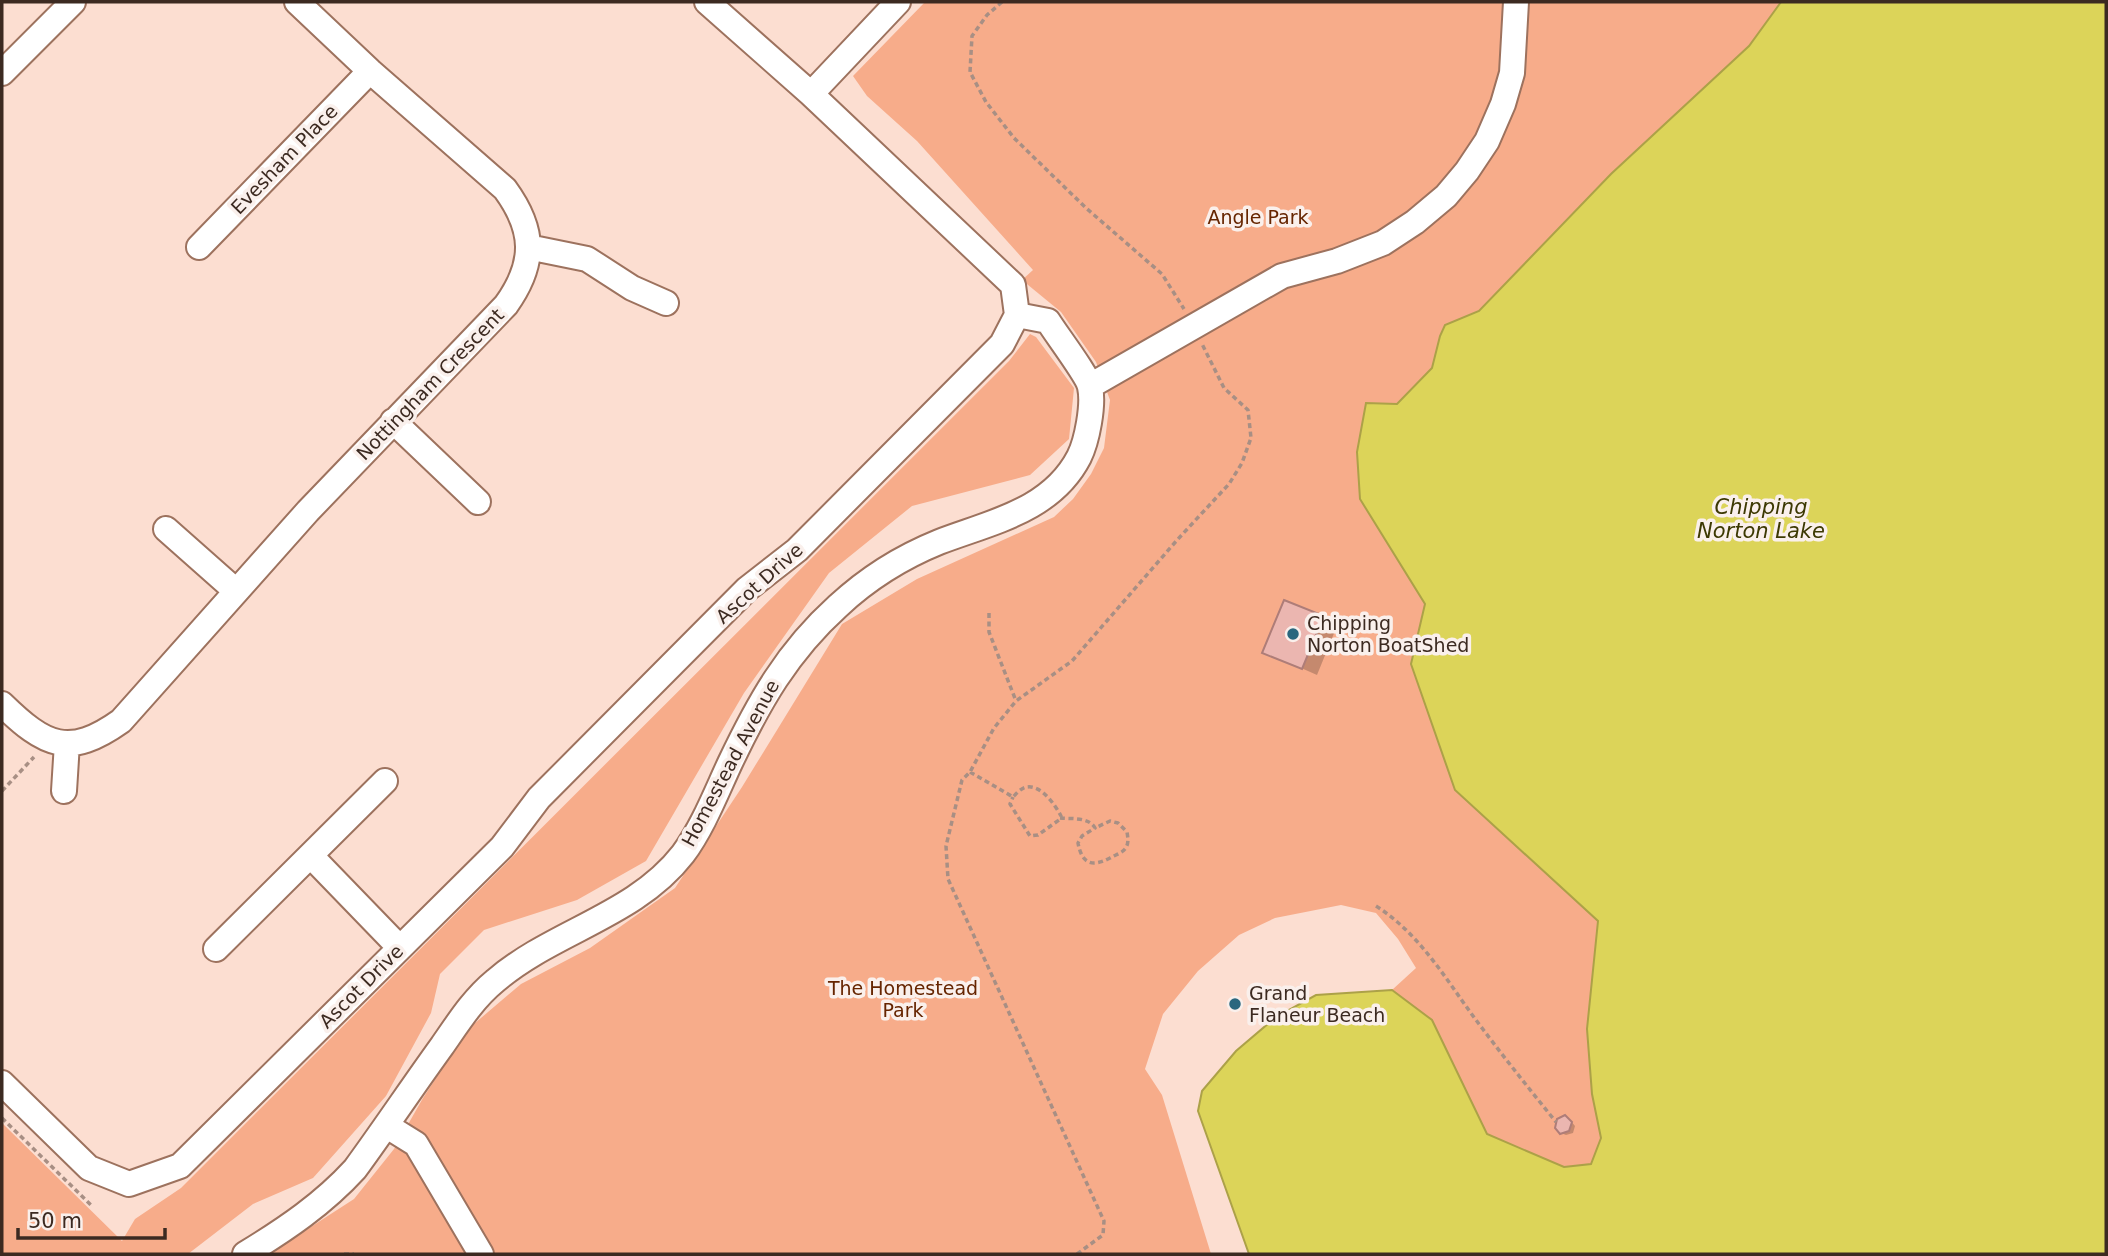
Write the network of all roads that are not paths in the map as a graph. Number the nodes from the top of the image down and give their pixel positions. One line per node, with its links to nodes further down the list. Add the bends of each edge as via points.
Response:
1 (73, 2): 7 (street)
2 (297, 2): 6 (street, Nottingham Crescent)
3 (707, 2): 8 (street)
4 (898, 2): 8 (street)
5 (1516, 2): 13 (street, via 1512,74 1503,104 1487,141 1446,196 1383,243 1282,276)
6 (370, 71): 9 (street, Evesham Place); 10 (street, Nottingham Crescent, via 505,189 523,217)
7 (2, 73)
8 (811, 94): 12 (street, via 1013,285)
9 (199, 247)
10 (528, 247): 11 (street, via 587,259); 14 (street, Nottingham Crescent, via 526,268 506,305)
11 (666, 303)
12 (1017, 315): 13 (street, via 1048,321); 23 (street, Ascot Drive, via 1002,344 797,550 747,589 539,798 502,847)
13 (1090, 386): 26 (street, Homestead Avenue, via 1089,429 1079,457 1055,490 1003,520 904,558 873,577 812,630 762,698 683,853 658,881 626,904 520,961 493,982 470,1007)
14 (393, 421): 15 (street); 17 (street, Nottingham Crescent)
15 (478, 502)
16 (166, 529): 17 (street)
17 (236, 591): 19 (street, Nottingham Crescent, via 121,720 84,743)
18 (2, 704): 19 (street, via 32,731)
19 (59, 742): 21 (street)
20 (385, 781): 22 (street)
21 (64, 791)
22 (311, 856): 23 (street); 24 (street)
23 (400, 947): 25 (street, Ascot Drive, via 180,1166 129,1184 89,1168)
24 (216, 950)
25 (2, 1083)
26 (387, 1126): 27 (street, Homestead Avenue, via 336,1189 309,1213); 28 (street, via 416,1144)
27 (245, 1254)
28 (481, 1254)

